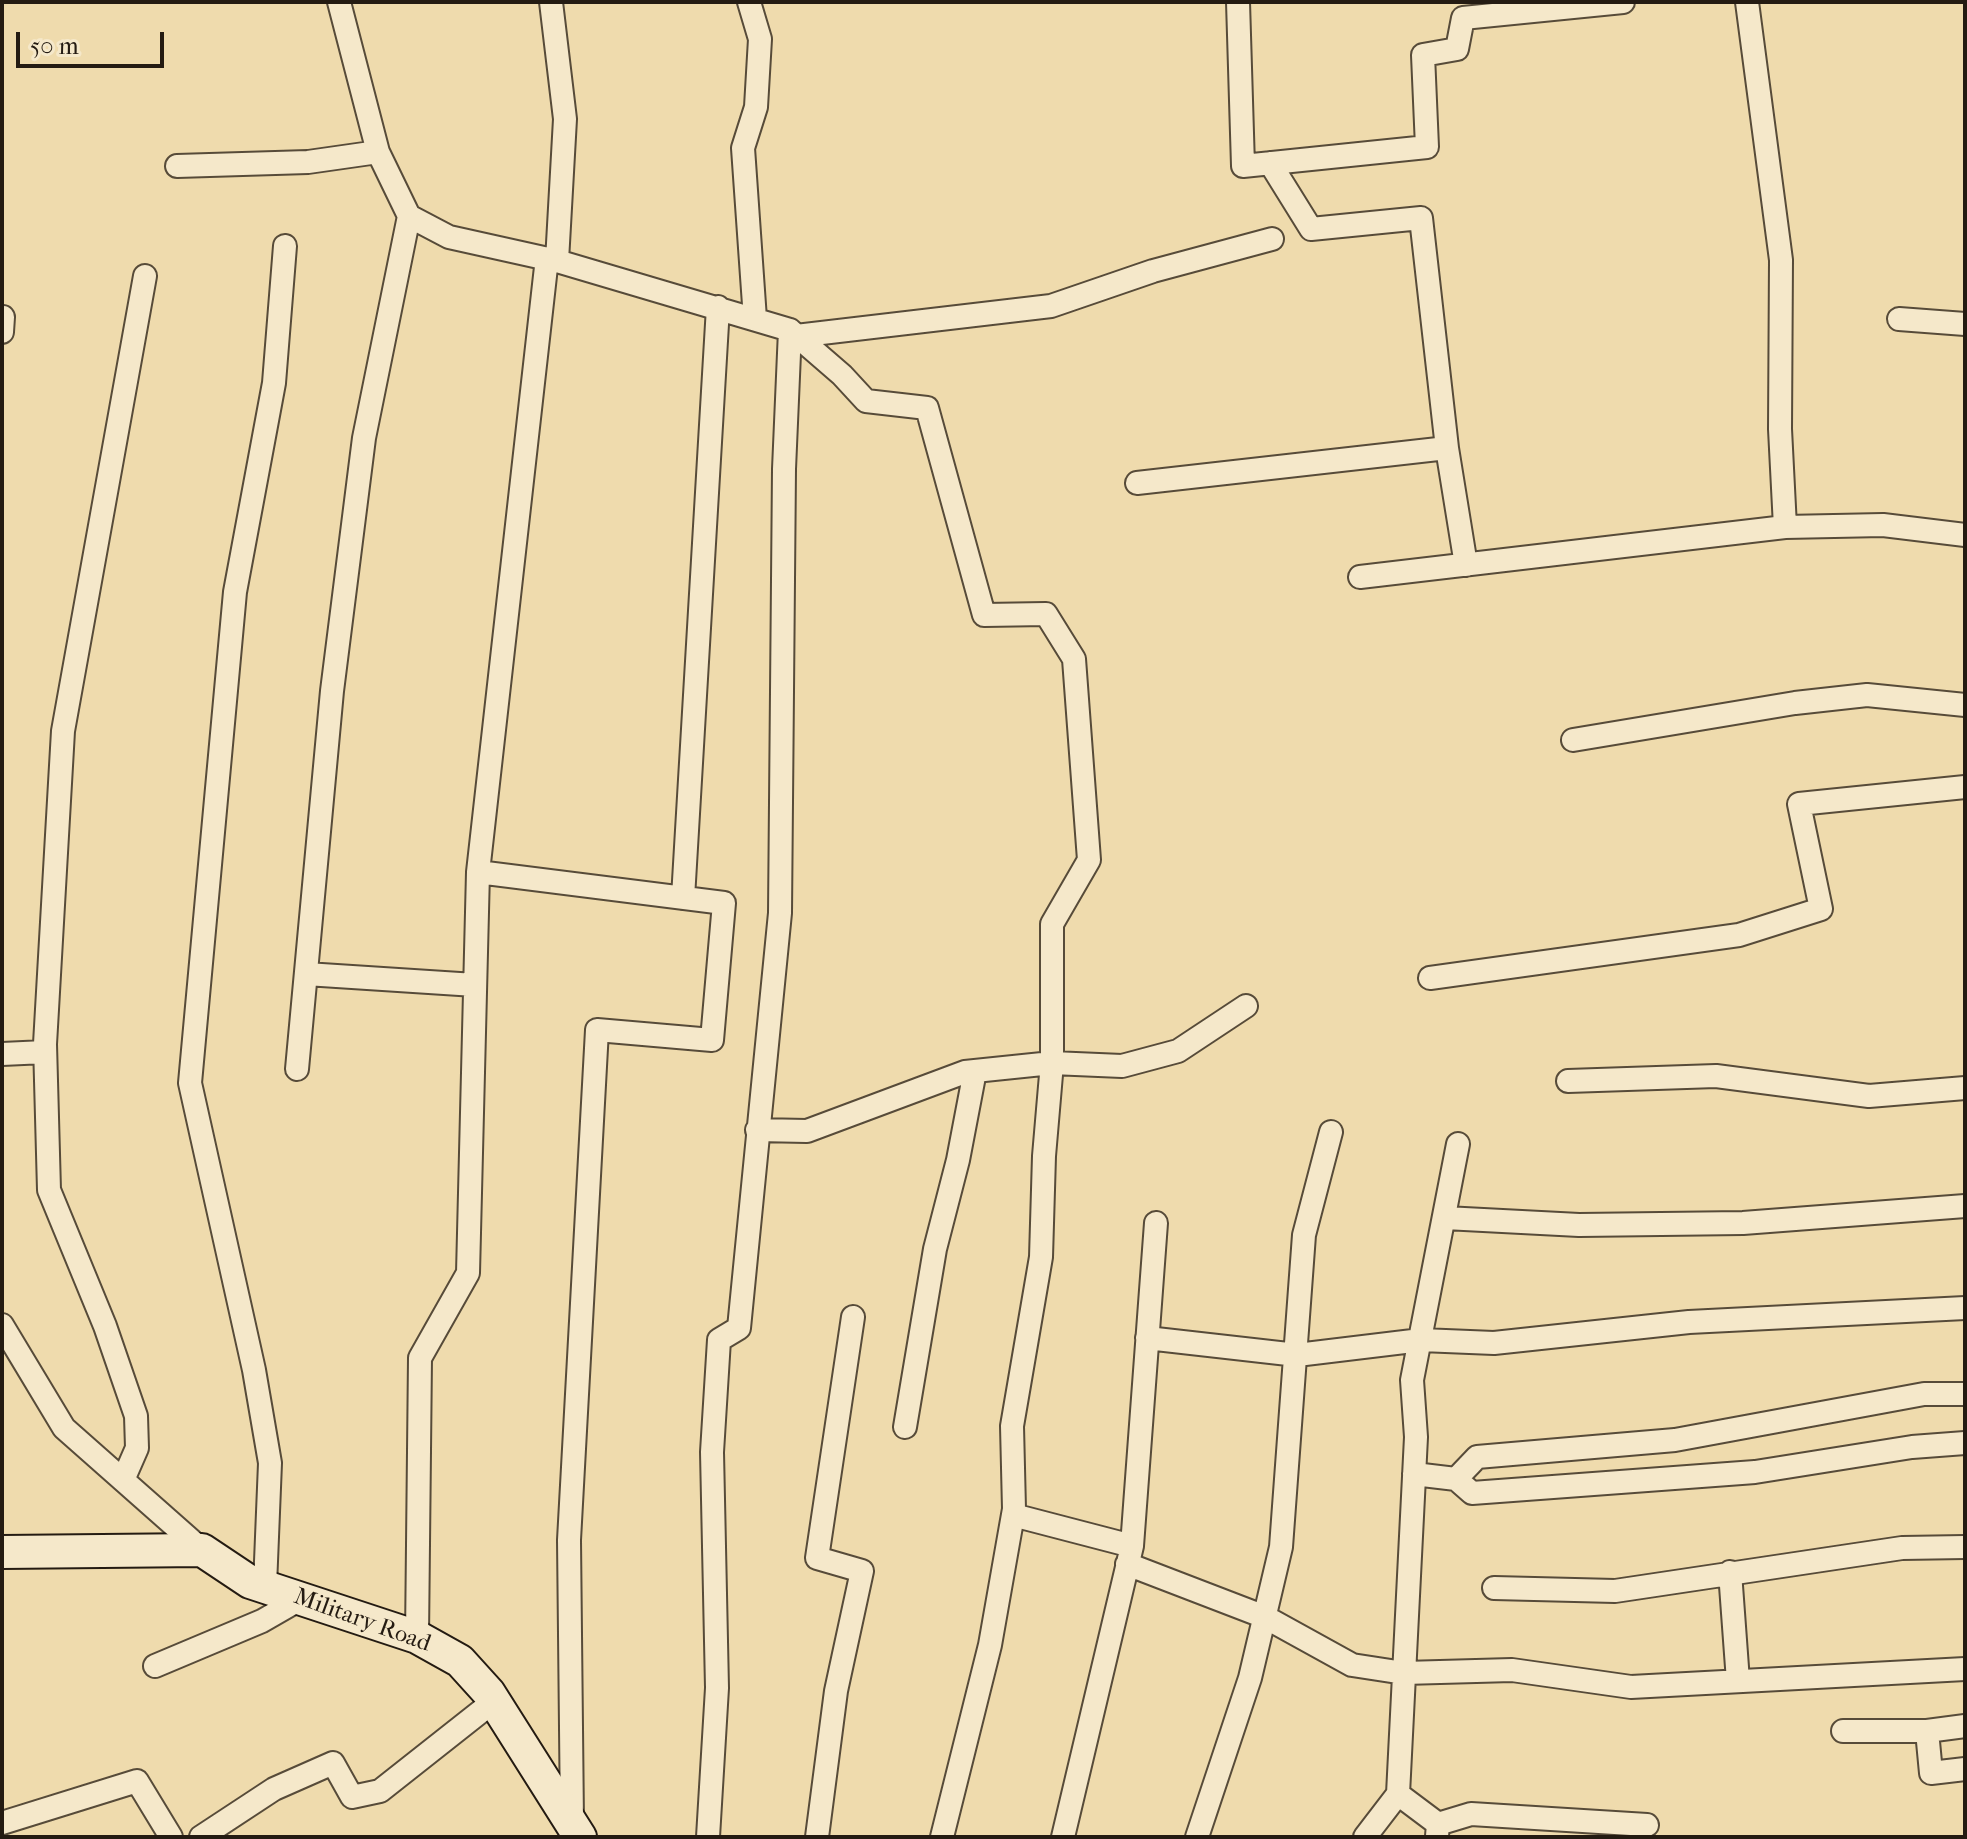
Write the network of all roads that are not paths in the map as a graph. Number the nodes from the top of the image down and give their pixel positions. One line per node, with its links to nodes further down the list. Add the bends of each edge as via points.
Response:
1 (339, 2): 7 (street)
2 (551, 2): 13 (street, via 565,119)
3 (749, 2): 17 (street, via 760,39 756,107 743,148)
4 (1238, 2): 8 (street, via 1243,166)
5 (1623, 2): 8 (street, via 1463,18 1457,49 1423,55 1427,147)
6 (1747, 2): 24 (street, via 1781,260)
7 (378, 152): 9 (street, via 308,162); 10 (street)
8 (1270, 163): 22 (street, via 1311,229 1421,218)
9 (177, 166)
10 (409, 216): 13 (street, via 449,237); 33 (street, via 364,438 332,691)
11 (1272, 239): 21 (street, via 1051,306)
12 (285, 246): 68 (street, via 274,383 235,592 190,1083 270,1463)
13 (552, 259): 15 (street); 31 (street)
14 (145, 276): 37 (street, via 63,731)
15 (718, 307): 17 (street); 32 (street)
16 (3, 317): 20 (street)
17 (755, 319): 21 (street)
18 (1899, 319): 19 (street)
19 (1965, 324)
20 (2, 332)
21 (793, 333): 39 (street, via 866,401 927,408 984,615 1046,614 1074,659 1089,860 1052,924); 44 (street, via 784,469 780,913)
22 (1447, 448): 23 (street); 26 (street)
23 (1137, 483)
24 (1785, 527): 25 (street, via 1883,525); 26 (street)
25 (1965, 535)
26 (1466, 565): 27 (street)
27 (1360, 577)
28 (1965, 705): 29 (street, via 1867,695)
29 (1573, 740)
30 (1965, 787): 34 (street, via 1799,804 1821,909 1739,935)
31 (478, 872): 32 (street); 35 (street)
32 (683, 898): 86 (street, via 724,903 712,1040 597,1030 569,1540)
33 (306, 974): 35 (street); 40 (street)
34 (1430, 978)
35 (475, 985): 72 (street, via 468,1273 420,1358)
36 (1246, 1006): 39 (street, via 1178,1051 1122,1066)
37 (45, 1052): 38 (street); 61 (street, via 49,1190 136,1416 137,1448)
38 (2, 1054)
39 (1052, 1063): 41 (street); 62 (street, via 1041,1257 1012,1426)
40 (297, 1069)
41 (975, 1071): 44 (street, via 807,1131); 57 (street, via 935,1249)
42 (1568, 1081): 43 (street, via 1716,1076 1869,1096)
43 (1965, 1088)
44 (757, 1130): 90 (street, via 739,1328 719,1340 712,1452 717,1688)
45 (1331, 1132): 55 (street, via 1304,1235)
46 (1458, 1144): 48 (street)
47 (1965, 1206): 48 (street, via 1743,1223 1579,1225)
48 (1445, 1218): 54 (street)
49 (1156, 1223): 53 (street)
50 (1965, 1308): 54 (street, via 1689,1322 1494,1343)
51 (853, 1317): 91 (street, via 817,1558 862,1571 836,1691)
52 (2, 1325): 61 (street, via 64,1428)
53 (1147, 1338): 55 (street); 66 (street)
54 (1421, 1340): 55 (street); 59 (street, via 1412,1380)
55 (1297, 1355): 71 (street, via 1281,1547)
56 (1965, 1394): 60 (street, via 1924,1394 1675,1440 1477,1457)
57 (905, 1427)
58 (1965, 1443): 60 (street, via 1755,1472 1472,1493)
59 (1414, 1474): 60 (street); 75 (street)
60 (1456, 1479)
61 (123, 1480): 64 (street)
62 (1013, 1515): 66 (street); 92 (street, via 990,1645)
63 (1965, 1547): 67 (street, via 1902,1548)
64 (202, 1550): 65 (street); 68 (street, Military Road)
65 (2, 1552)
66 (1130, 1555): 71 (street); 93 (street)
67 (1730, 1572): 69 (street, via 1615,1591); 76 (street)
68 (265, 1586): 70 (street, Military Road)
69 (1494, 1588)
70 (302, 1598): 72 (street, Military Road); 73 (street, via 262,1621)
71 (1265, 1617): 75 (street, via 1352,1665); 94 (street)
72 (417, 1637): 77 (street, Military Road, via 460,1661)
73 (155, 1666)
74 (1965, 1669): 76 (street)
75 (1404, 1673): 76 (street, via 1512,1670 1631,1687); 82 (street)
76 (1738, 1681)
77 (494, 1701): 85 (street, via 380,1791 352,1797 333,1763 274,1789); 86 (street, Military Road)
78 (1965, 1726): 80 (street)
79 (1843, 1731): 80 (street)
80 (1927, 1731): 81 (street, via 1931,1773)
81 (1965, 1769)
82 (1398, 1794): 87 (street); 95 (street)
83 (2, 1823): 88 (street, via 137,1781)
84 (1647, 1825): 87 (street, via 1471,1814)
85 (227, 1830): 89 (street)
86 (576, 1830)
87 (1437, 1831)
88 (171, 1837)
89 (201, 1837)
90 (708, 1837)
91 (817, 1837)
92 (942, 1837)
93 (1063, 1837)
94 (1197, 1837)
95 (1365, 1837)

